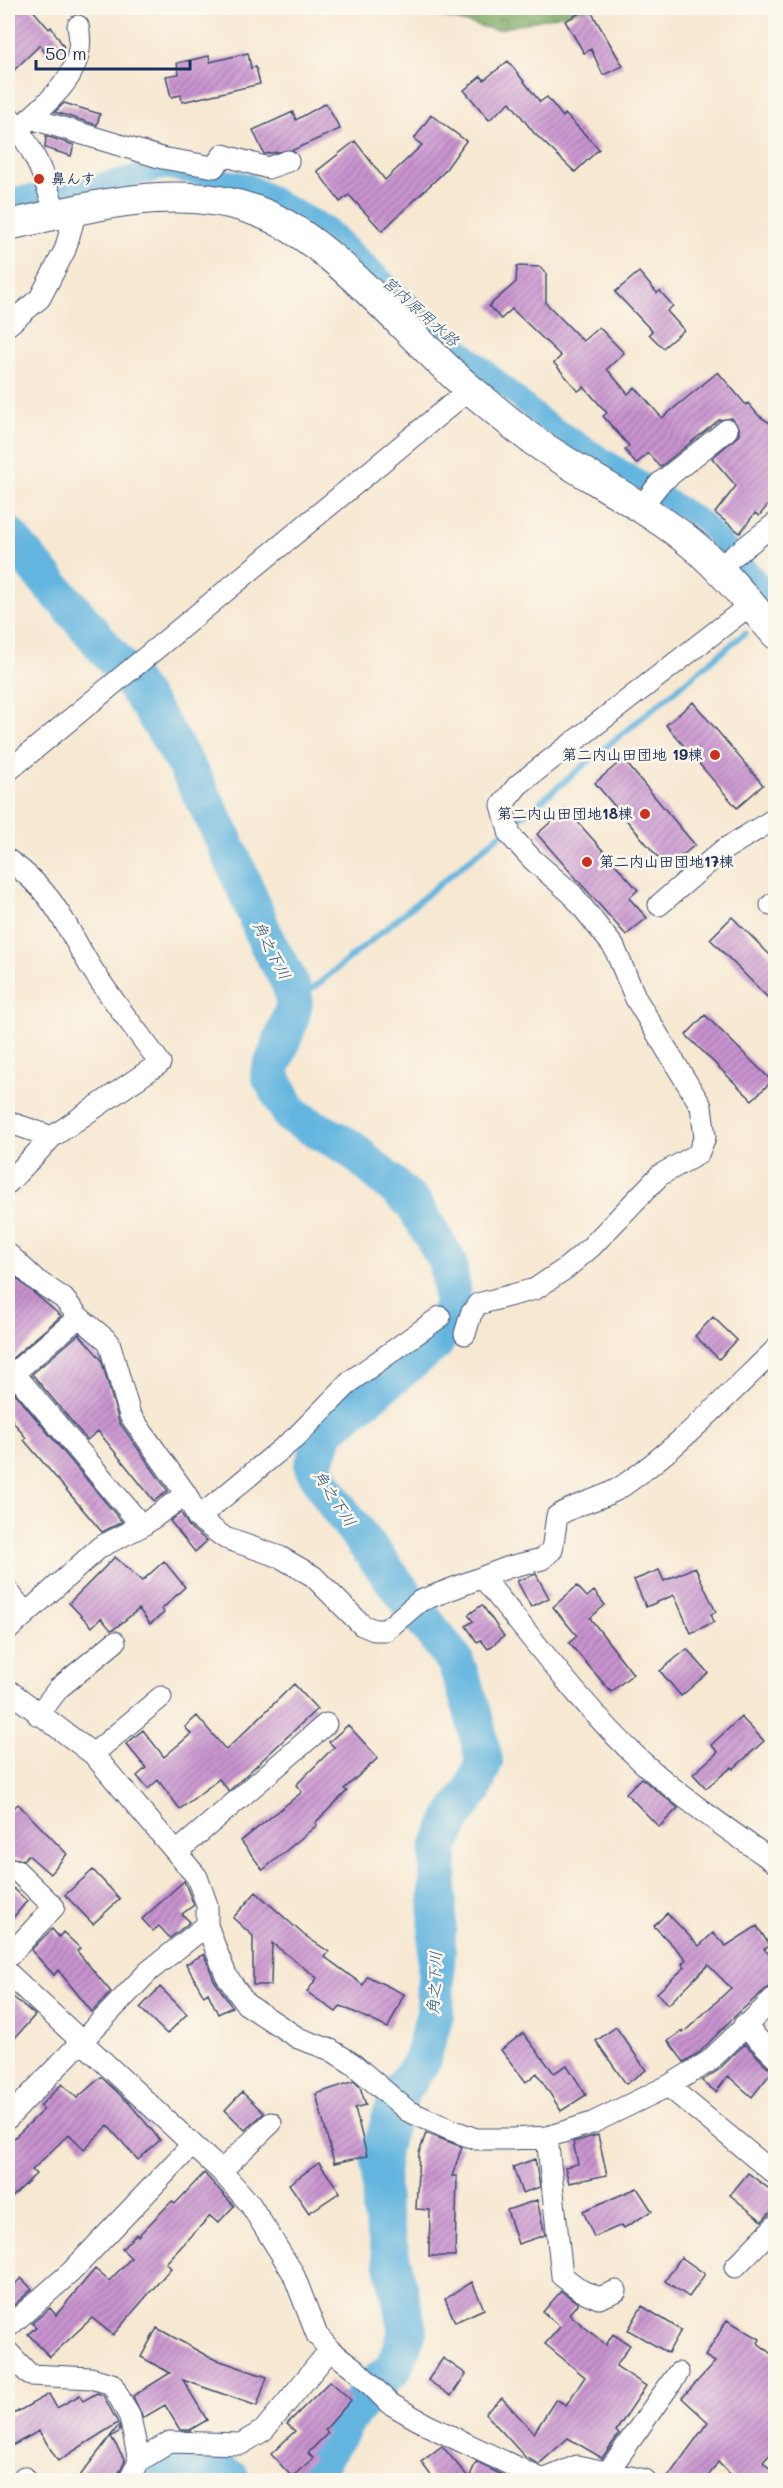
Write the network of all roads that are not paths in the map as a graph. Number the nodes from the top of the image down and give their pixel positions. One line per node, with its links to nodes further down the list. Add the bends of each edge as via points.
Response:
1 (78, 26): 2 (street, via 82,43 75,69 60,89)
2 (15, 122): 4 (street, via 162,158); 5 (street)
3 (288, 161): 4 (street, via 268,168 223,155)
4 (212, 181): 5 (street); 8 (street, via 292,228 348,274)
5 (66, 213): 6 (street); 7 (street, via 66,250 40,297)
6 (8, 225)
7 (8, 325)
8 (470, 389): 10 (street, via 530,438); 15 (street)
9 (727, 430): 10 (street, via 660,483)
10 (643, 504): 12 (street, via 683,536)
11 (776, 523): 12 (street)
12 (728, 560): 13 (street)
13 (750, 605): 14 (street); 25 (street, via 518,785 502,805 507,827 532,859 572,894 614,947 636,999 701,1106 705,1137 698,1154 660,1175 565,1269 535,1289 478,1304)
14 (776, 634)
15 (8, 771)
16 (776, 818): 18 (street, via 723,850)
17 (8, 860): 20 (street, via 28,874 58,909 87,962 160,1063)
18 (659, 905)
19 (8, 1122): 20 (street)
20 (52, 1137): 21 (street)
21 (8, 1183)
22 (8, 1254): 23 (street, via 63,1298)
23 (79, 1317): 27 (street); 28 (street, via 109,1342 130,1415)
24 (440, 1317): 29 (street, via 352,1380 296,1437)
25 (465, 1334)
26 (776, 1349): 31 (street, via 677,1443 622,1487 557,1516 552,1550 542,1559)
27 (11, 1375): 30 (street)
28 (186, 1494): 29 (street); 30 (street)
29 (198, 1518): 31 (street, via 225,1538 280,1557 313,1576 362,1625 374,1630 386,1630 412,1608)
30 (142, 1526): 33 (street, via 100,1547)
31 (483, 1578): 42 (street, via 596,1714 641,1761 698,1808)
32 (8, 1592): 33 (street)
33 (25, 1613): 34 (street)
34 (8, 1630)
35 (115, 1642): 38 (street, via 59,1688)
36 (8, 1690): 38 (street)
37 (161, 1697): 40 (street)
38 (38, 1714): 40 (street)
39 (326, 1724): 41 (street)
40 (93, 1754): 41 (street)
41 (177, 1852): 44 (street, via 197,1877 207,1905)
42 (776, 1863)
43 (16, 1870): 45 (street, via 54,1907)
44 (207, 1925): 49 (street, via 149,1971); 54 (street, via 226,1976 246,2004 298,2038 331,2050 354,2064 408,2111 476,2139)
45 (8, 1957)
46 (8, 1973): 49 (street)
47 (776, 1997): 48 (street)
48 (744, 2025): 50 (street); 51 (street, via 708,2062)
49 (84, 2042): 52 (street); 55 (street)
50 (776, 2057)
51 (668, 2086): 54 (street, via 592,2123); 57 (street)
52 (11, 2107)
53 (271, 2123): 56 (street)
54 (547, 2137): 60 (street, via 562,2276 598,2298)
55 (191, 2146): 56 (street); 61 (street, via 70,2272)
56 (221, 2171): 62 (street, via 250,2204 293,2273 317,2335)
57 (776, 2175)
58 (776, 2225): 59 (street)
59 (735, 2267)
60 (616, 2291)
61 (8, 2327)
62 (330, 2350): 65 (street, via 264,2430 241,2444 170,2442); 67 (street, via 389,2403)
63 (8, 2352): 65 (street, via 30,2375 91,2378 112,2384 130,2417)
64 (678, 2373): 66 (street)
65 (139, 2461): 68 (street)
66 (607, 2473): 67 (street, via 577,2466); 69 (street)
67 (543, 2480)
68 (129, 2481)
69 (645, 2481)

